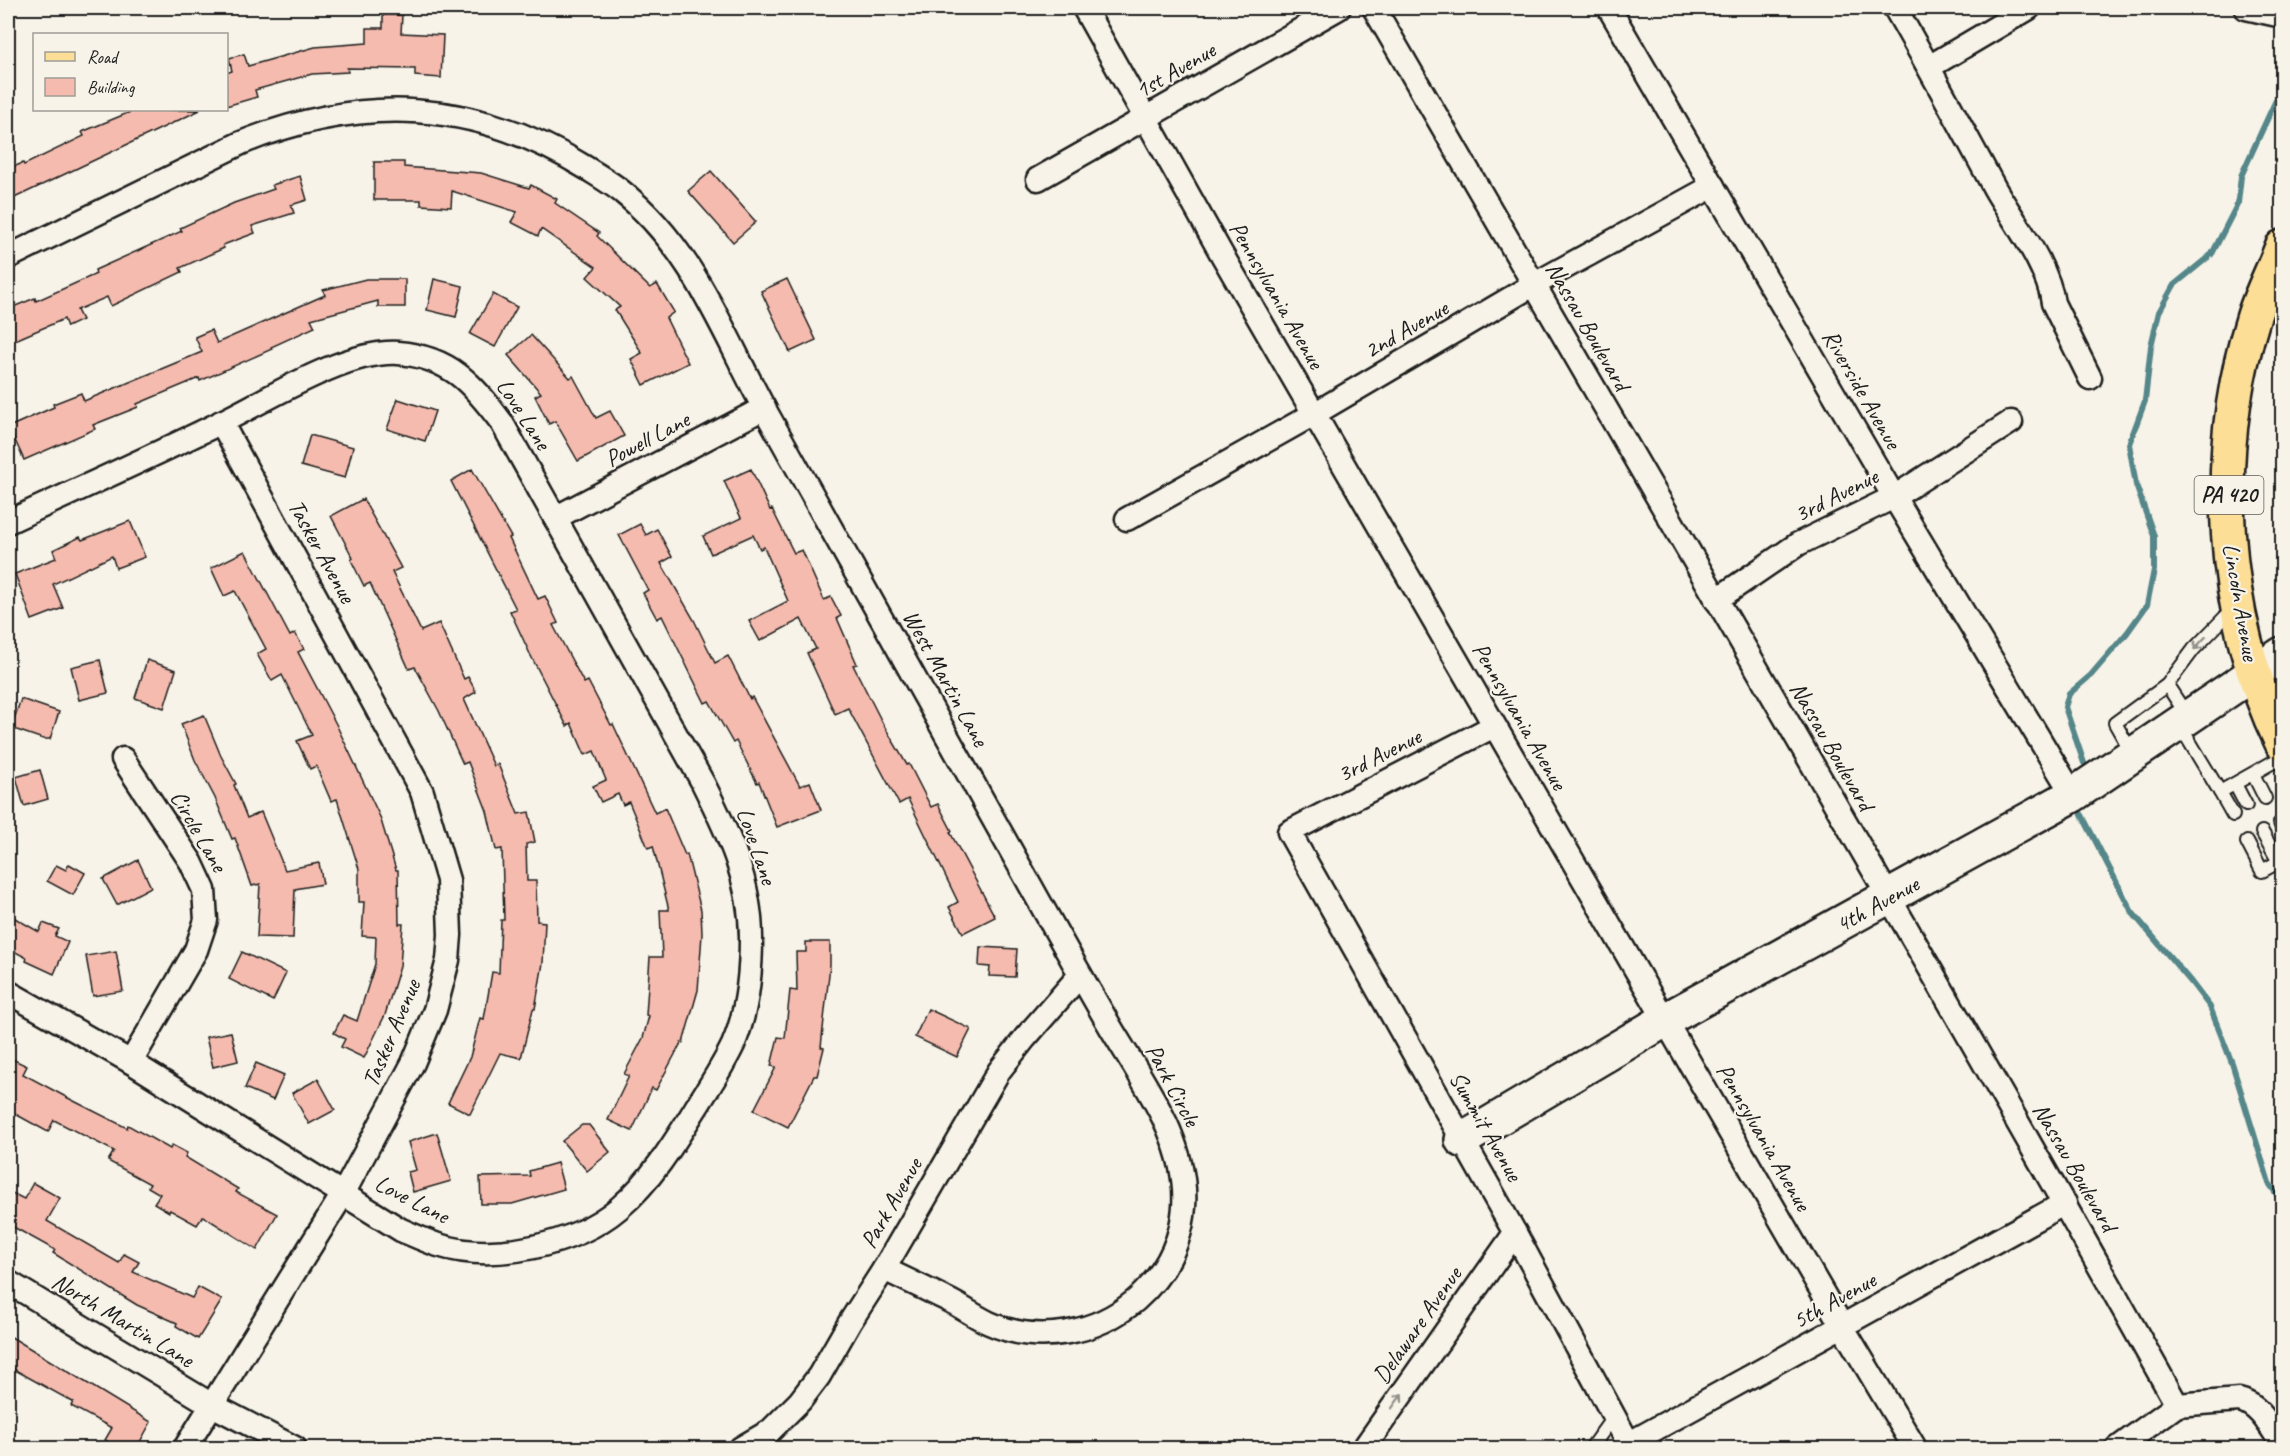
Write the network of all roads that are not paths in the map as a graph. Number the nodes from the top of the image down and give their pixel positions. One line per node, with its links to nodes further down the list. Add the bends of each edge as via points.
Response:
1 (1084, 8): 10 (street, Pennsylvania Avenue)
2 (1339, 8): 10 (street, 1st Avenue)
3 (1374, 8): 15 (street, Nassau Boulevard)
4 (1609, 8): 12 (street, Riverside Avenue)
5 (1895, 8): 9 (street)
6 (2029, 8): 9 (street)
7 (2246, 8): 8 (street)
8 (2277, 13)
9 (1929, 67): 16 (street, via 2045,273 2053,303)
10 (1144, 118): 11 (street, 1st Avenue); 18 (street, Pennsylvania Avenue)
11 (1038, 179)
12 (1713, 186): 15 (street, 2nd Avenue); 21 (street, Riverside Avenue)
13 (2283, 247): 26 (main road, Lincoln Avenue / PA 420, via 2253,319 2230,420 2228,534)
14 (8, 257): 17 (street, West Martin Lane, via 276,129 321,118 374,112 443,113 506,128 564,154 620,189 657,224 690,266)
15 (1533, 285): 18 (street, 2nd Avenue); 25 (street, Nassau Boulevard)
16 (2090, 378)
17 (764, 408): 22 (street, Powell Lane); 48 (street, West Martin Lane)
18 (1314, 414): 23 (street, 2nd Avenue); 31 (street, Pennsylvania Avenue)
19 (221, 422): 22 (street, Love Lane, via 358,357 398,353 436,361 465,378 489,405); 24 (street, Love Lane); 53 (street, Tasker Avenue, via 422,792 448,880 448,960 435,1010 413,1063)
20 (2011, 422): 21 (street, 3rd Avenue)
21 (1894, 497): 25 (street, 3rd Avenue, via 1798,544); 39 (street, Riverside Avenue)
22 (555, 518): 53 (street, Love Lane, via 703,783 744,878 751,937 740,1022 707,1090 648,1178 620,1207 582,1231 544,1244 494,1252 440,1246 401,1230)
23 (1127, 519)
24 (8, 522)
25 (1716, 600): 47 (street, Nassau Boulevard)
26 (2237, 604): 28 (main road, Lincoln Avenue / PA 420); 29 (lane, one-way to 29, via 2194,649)
27 (2283, 654): 28 (street, 4th Avenue)
28 (2253, 673): 30 (street, 4th Avenue); 32 (main road, Lincoln Avenue / PA 420)
29 (2167, 685): 30 (lane); 33 (lane, via 2115,723)
30 (2183, 720): 33 (street, 4th Avenue); 38 (lane)
31 (1494, 726): 43 (street, 3rd Avenue); 50 (street, Pennsylvania Avenue)
32 (2283, 743)
33 (2133, 755): 39 (street, 4th Avenue)
34 (2283, 758): 36 (lane)
35 (123, 759): 51 (street, Circle Lane, via 191,862 204,890 206,920 196,950)
36 (2253, 774): 37 (lane); 40 (lane)
37 (2235, 784): 38 (lane); 41 (lane)
38 (2220, 792): 42 (lane)
39 (2073, 795): 47 (street, 4th Avenue)
40 (2265, 798)
41 (2246, 805)
42 (2233, 815)
43 (1289, 832): 52 (street, Summit Avenue)
44 (2262, 832): 46 (lane)
45 (2247, 842): 46 (lane, via 2262,871)
46 (2281, 861)
47 (1890, 898): 50 (street, 4th Avenue); 54 (street, Nassau Boulevard)
48 (1080, 975): 56 (street, Park Avenue, via 999,1071); 56 (street, Park Circle, via 1168,1127 1178,1153 1184,1210 1178,1242 1164,1269 1140,1296 1101,1323 1061,1334 1039,1334 1013,1332 988,1323)
49 (8, 992): 51 (street, Love Lane)
50 (1665, 1020): 52 (street, 4th Avenue); 58 (street, Pennsylvania Avenue)
51 (131, 1062): 53 (street, Love Lane)
52 (1462, 1140): 55 (street, Summit Avenue)
53 (343, 1194): 59 (street, Tasker Avenue)
54 (2065, 1203): 58 (street, 5th Avenue); 60 (street, Nassau Boulevard)
55 (1515, 1233): 61 (street, Summit Avenue); 67 (street, Delaware Avenue, one-way to 55)
56 (884, 1269): 66 (street, Park Avenue, via 800,1401 770,1431)
57 (8, 1282): 59 (street, North Martin Lane)
58 (1842, 1326): 63 (street, 5th Avenue); 69 (street, Pennsylvania Avenue)
59 (212, 1405): 64 (street, Tasker Avenue); 65 (street)
60 (2177, 1405): 62 (street, via 2248,1402); 70 (street)
61 (1614, 1416): 63 (street, Summit Avenue); 68 (lane)
62 (2283, 1444)
63 (1630, 1446)
64 (185, 1449)
65 (296, 1449)
66 (741, 1449)
67 (1364, 1449)
68 (1591, 1449)
69 (1915, 1449)
70 (2118, 1449)

